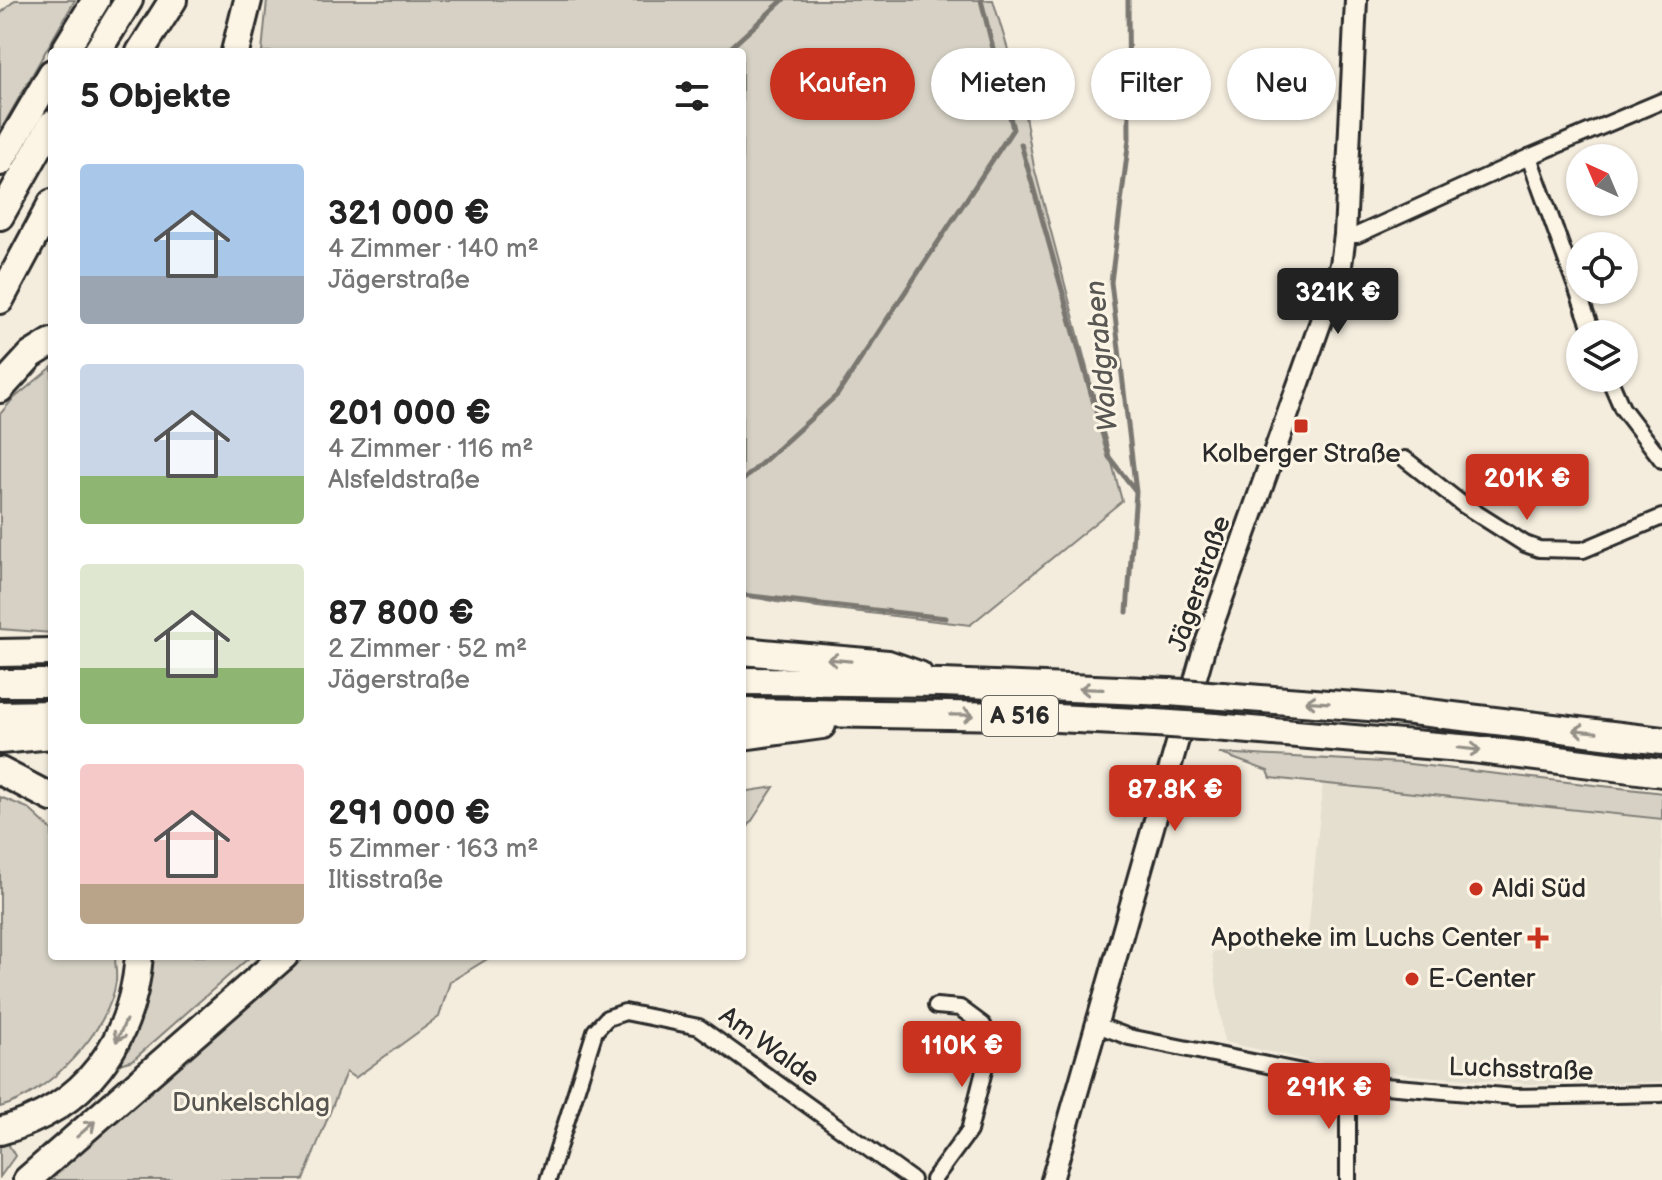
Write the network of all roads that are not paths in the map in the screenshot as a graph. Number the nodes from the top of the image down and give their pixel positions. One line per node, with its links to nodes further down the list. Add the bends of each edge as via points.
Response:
1 (96, 0): 6 (highway)
2 (129, 0): 7 (highway)
3 (173, 0): 8 (highway)
4 (248, 0): 9 (highway)
5 (1356, 0): 17 (street, Jägerstraße)
6 (66, 48)
7 (99, 48)
8 (143, 48)
9 (236, 48)
10 (48, 80): 14 (highway)
11 (1662, 101): 13 (street)
12 (48, 131): 16 (highway)
13 (1529, 157): 17 (street, via 1357,235); 20 (street)
14 (0, 162)
15 (48, 210): 18 (highway)
16 (0, 216)
17 (1345, 235): 49 (street, Jägerstraße, via 1341,265 1204,649)
18 (31, 240): 19 (highway); 21 (highway)
19 (0, 300)
20 (1588, 320)
21 (0, 321)
22 (48, 344): 23 (highway)
23 (0, 389)
24 (1615, 392): 26 (street)
25 (1405, 459): 27 (street, via 1462,504 1539,549 1583,550)
26 (1662, 460)
27 (1662, 517)
28 (746, 651): 34 (highway, one-way to 28, via 888,664)
29 (48, 652): 30 (highway)
30 (0, 653)
31 (746, 681): 34 (highway, A 516)
32 (0, 683): 33 (highway)
33 (48, 683)
34 (942, 683): 42 (highway, A 516, one-way to 34, bridge, via 1382,708)
35 (746, 712): 36 (highway, A 516)
36 (884, 713): 40 (highway); 44 (highway, A 516, one-way to 44, bridge, via 1215,727 1472,749)
37 (48, 714): 38 (highway)
38 (0, 715)
39 (48, 735): 41 (highway)
40 (746, 735)
41 (0, 740)
42 (1662, 741)
43 (0, 771): 45 (highway)
44 (1662, 773)
45 (48, 796)
46 (139, 960): 52 (highway, one-way to 52, via 128,1015 101,1066 57,1107)
47 (279, 960): 53 (highway, one-way to 47)
48 (936, 1006): 56 (street, via 960,1008 983,1025 991,1042 969,1131)
49 (1097, 1025): 50 (street, Luchsstraße, via 1129,1037); 57 (street, Jägerstraße)
50 (1348, 1083): 51 (street, Luchsstraße, via 1516,1097); 58 (street)
51 (1662, 1094)
52 (0, 1131)
53 (27, 1180)
54 (548, 1180): 55 (street, Am Walde, via 595,1031 607,1018 625,1012 699,1027)
55 (912, 1180)
56 (933, 1180)
57 (1052, 1180)
58 (1348, 1180)

